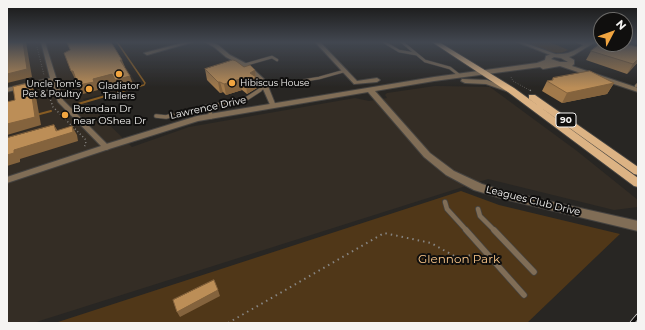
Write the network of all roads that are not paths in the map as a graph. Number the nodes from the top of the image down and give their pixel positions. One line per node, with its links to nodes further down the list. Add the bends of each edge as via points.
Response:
1 (47, 57): 21 (street)
2 (230, 57): 16 (street)
3 (271, 57): 16 (lane)
4 (273, 57): 13 (lane)
5 (331, 57): 18 (street)
6 (421, 57): 20 (lane, via 425,61 449,67)
7 (459, 57): 15 (main road, 90)
8 (466, 57): 19 (main road, 90)
9 (545, 57): 14 (street)
10 (554, 57): 14 (street)
11 (564, 57): 12 (street)
12 (572, 59): 17 (street, via 570,64); 24 (street, via 594,73)
13 (277, 60)
14 (549, 60): 17 (street); 19 (street, via 538,65)
15 (468, 63): 19 (main road, 90); 20 (street, via 469,70)
16 (244, 65): 23 (street, via 263,81)
17 (561, 65): 19 (street); 24 (street)
18 (344, 71): 22 (street, via 356,83); 23 (lane)
19 (491, 74): 20 (street, Lawrence Drive); 27 (main road, 90); 33 (main road, 90, via 548,108)
20 (458, 77): 26 (street, Lawrence Drive); 27 (street, via 484,81)
21 (53, 79): 25 (street); 32 (street, via 63,104)
22 (377, 80)
23 (265, 87): 28 (lane, via 243,100); 29 (street)
24 (638, 87)
25 (7, 90)
26 (370, 90): 29 (street, Lawrence Drive); 38 (street, Leagues Club Drive, via 427,156 450,173 478,187 504,195)
27 (511, 90): 35 (main road, 90)
28 (209, 106): 30 (lane, via 166,117); 31 (lane)
29 (272, 106): 31 (street, Lawrence Drive)
30 (156, 116)
31 (211, 117): 32 (street, Lawrence Drive, via 178,124)
32 (106, 147): 34 (street, Lawrence Drive)
33 (638, 172)
34 (7, 180)
35 (638, 183)
36 (445, 202): 40 (lane, via 447,208)
37 (478, 208): 39 (lane, via 480,216)
38 (638, 226)
39 (534, 272)
40 (524, 295)

